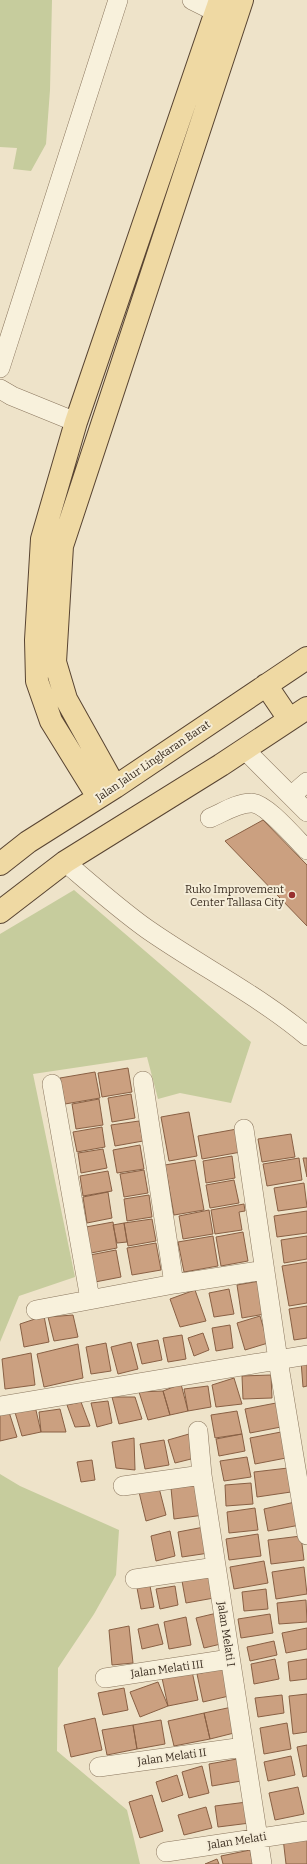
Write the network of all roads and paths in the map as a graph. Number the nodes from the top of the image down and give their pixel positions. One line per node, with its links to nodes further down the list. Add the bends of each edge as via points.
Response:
1 (118, 0): 5 (street)
2 (192, 0): 4 (street)
3 (242, 0): 13 (main road, via 62,546 55,662 66,699)
4 (218, 6): 7 (main road)
5 (0, 368)
6 (0, 389): 7 (street)
7 (76, 422): 13 (main road, via 42,540 36,640 37,681 51,721)
8 (307, 658): 9 (main road, Jalan Jalur Lingkaran Barat)
9 (266, 685): 10 (main road); 13 (main road, Jalan Jalur Lingkaran Barat)
10 (298, 714): 11 (main road)
11 (244, 749): 14 (street); 18 (main road)
12 (307, 782): 14 (street)
13 (107, 792): 19 (main road, Jalan Jalur Lingkaran Barat, via 28,842)
14 (291, 796): 15 (street)
15 (307, 812)
16 (210, 818): 17 (street, via 241,804 252,802 263,806)
17 (307, 850)
18 (65, 862): 20 (main road); 21 (street, via 147,929 233,983)
19 (0, 864)
20 (0, 912)
21 (307, 1036)
22 (143, 1081): 26 (street)
23 (52, 1084): 27 (street)
24 (244, 1128): 25 (street)
25 (265, 1270): 26 (street); 30 (street)
26 (174, 1284): 27 (street)
27 (90, 1299): 28 (street)
28 (36, 1310)
29 (307, 1355): 30 (street)
30 (278, 1360): 31 (street); 35 (street)
31 (0, 1406)
32 (198, 1431): 33 (street, Jalan Melati I)
33 (202, 1475): 34 (street); 36 (street, Jalan Melati I)
34 (123, 1486)
35 (307, 1535)
36 (216, 1567): 37 (street); 38 (street, Jalan Melati I)
37 (135, 1579)
38 (230, 1659): 39 (street, Jalan Melati III); 40 (street, Jalan Melati I)
39 (105, 1678)
40 (244, 1747): 41 (street, Jalan Melati II); 43 (street, Jalan Melati I)
41 (99, 1767)
42 (307, 1831): 43 (street, Jalan Melati)
43 (258, 1838): 44 (street, Jalan Melati); 45 (street, Jalan Melati I)
44 (166, 1852)
45 (262, 1864)

